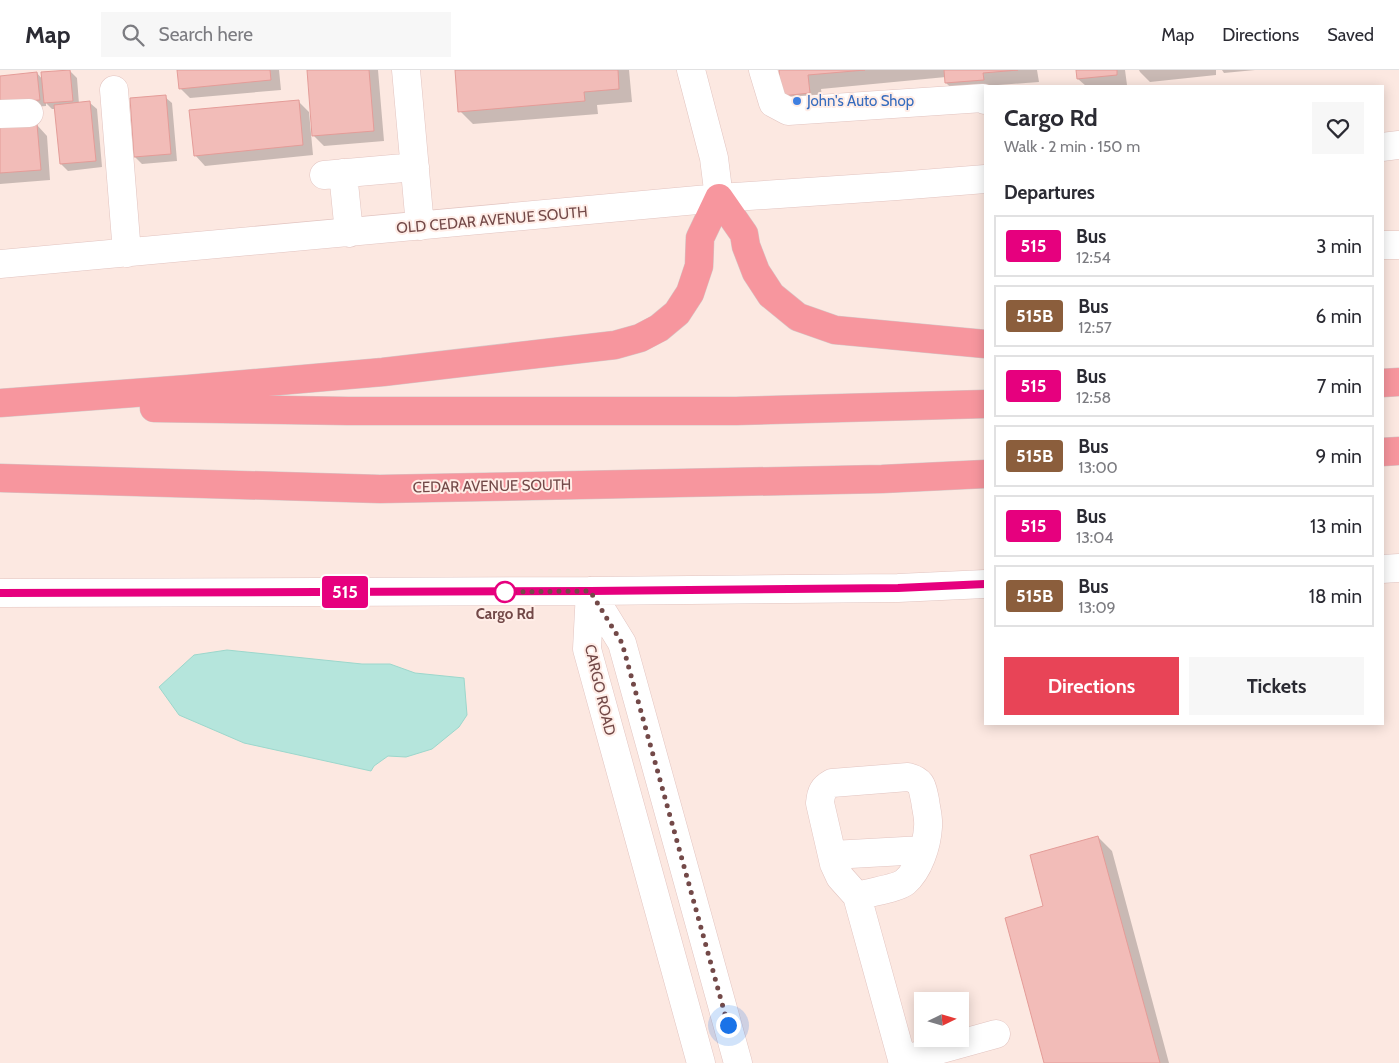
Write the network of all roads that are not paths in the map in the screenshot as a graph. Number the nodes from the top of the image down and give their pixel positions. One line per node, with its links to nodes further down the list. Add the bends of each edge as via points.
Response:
1 (406, 70): 10 (street)
2 (691, 70): 12 (street, via 714,158)
3 (763, 70): 5 (street, via 773,103 788,111)
4 (114, 90): 17 (street)
5 (984, 99)
6 (29, 113): 7 (street)
7 (0, 114)
8 (1399, 146): 9 (street)
9 (1384, 147)
10 (415, 168): 13 (street); 14 (street, via 334,174)
11 (984, 179): 12 (street, OLD CEDAR AVENUE SOUTH)
12 (719, 198): 13 (street, OLD CEDAR AVENUE SOUTH); 19 (highway, via 744,234 756,272 771,296 798,317 835,330); 22 (highway, via 700,238 699,266 690,293 676,313 659,328 615,346 383,372)
13 (420, 226): 14 (street, OLD CEDAR AVENUE SOUTH)
14 (349, 233): 17 (street, OLD CEDAR AVENUE SOUTH)
15 (1384, 245): 16 (street)
16 (1399, 245)
17 (127, 253): 18 (street, OLD CEDAR AVENUE SOUTH)
18 (0, 264)
19 (984, 344)
20 (1399, 382): 21 (highway)
21 (1384, 383)
22 (0, 404): 23 (highway, via 594,412)
23 (984, 404)
24 (1399, 451): 25 (highway)
25 (1384, 452)
26 (984, 474): 27 (highway, CEDAR AVENUE SOUTH, via 380,488)
27 (0, 478)
28 (1399, 568): 29 (street)
29 (1384, 569)
30 (984, 584): 31 (street)
31 (590, 591): 32 (street); 38 (street, CARGO ROAD, via 587,648); 39 (street, CARGO ROAD, via 622,643)
32 (0, 593)
33 (923, 850): 34 (street); 34 (street, via 928,815 921,785 908,777 832,783 825,787 820,802); 35 (street, via 921,860 902,884)
34 (832, 855): 35 (street, via 840,877)
35 (857, 896): 37 (street)
36 (996, 1034): 37 (street)
37 (902, 1061)
38 (701, 1063)
39 (738, 1063)

